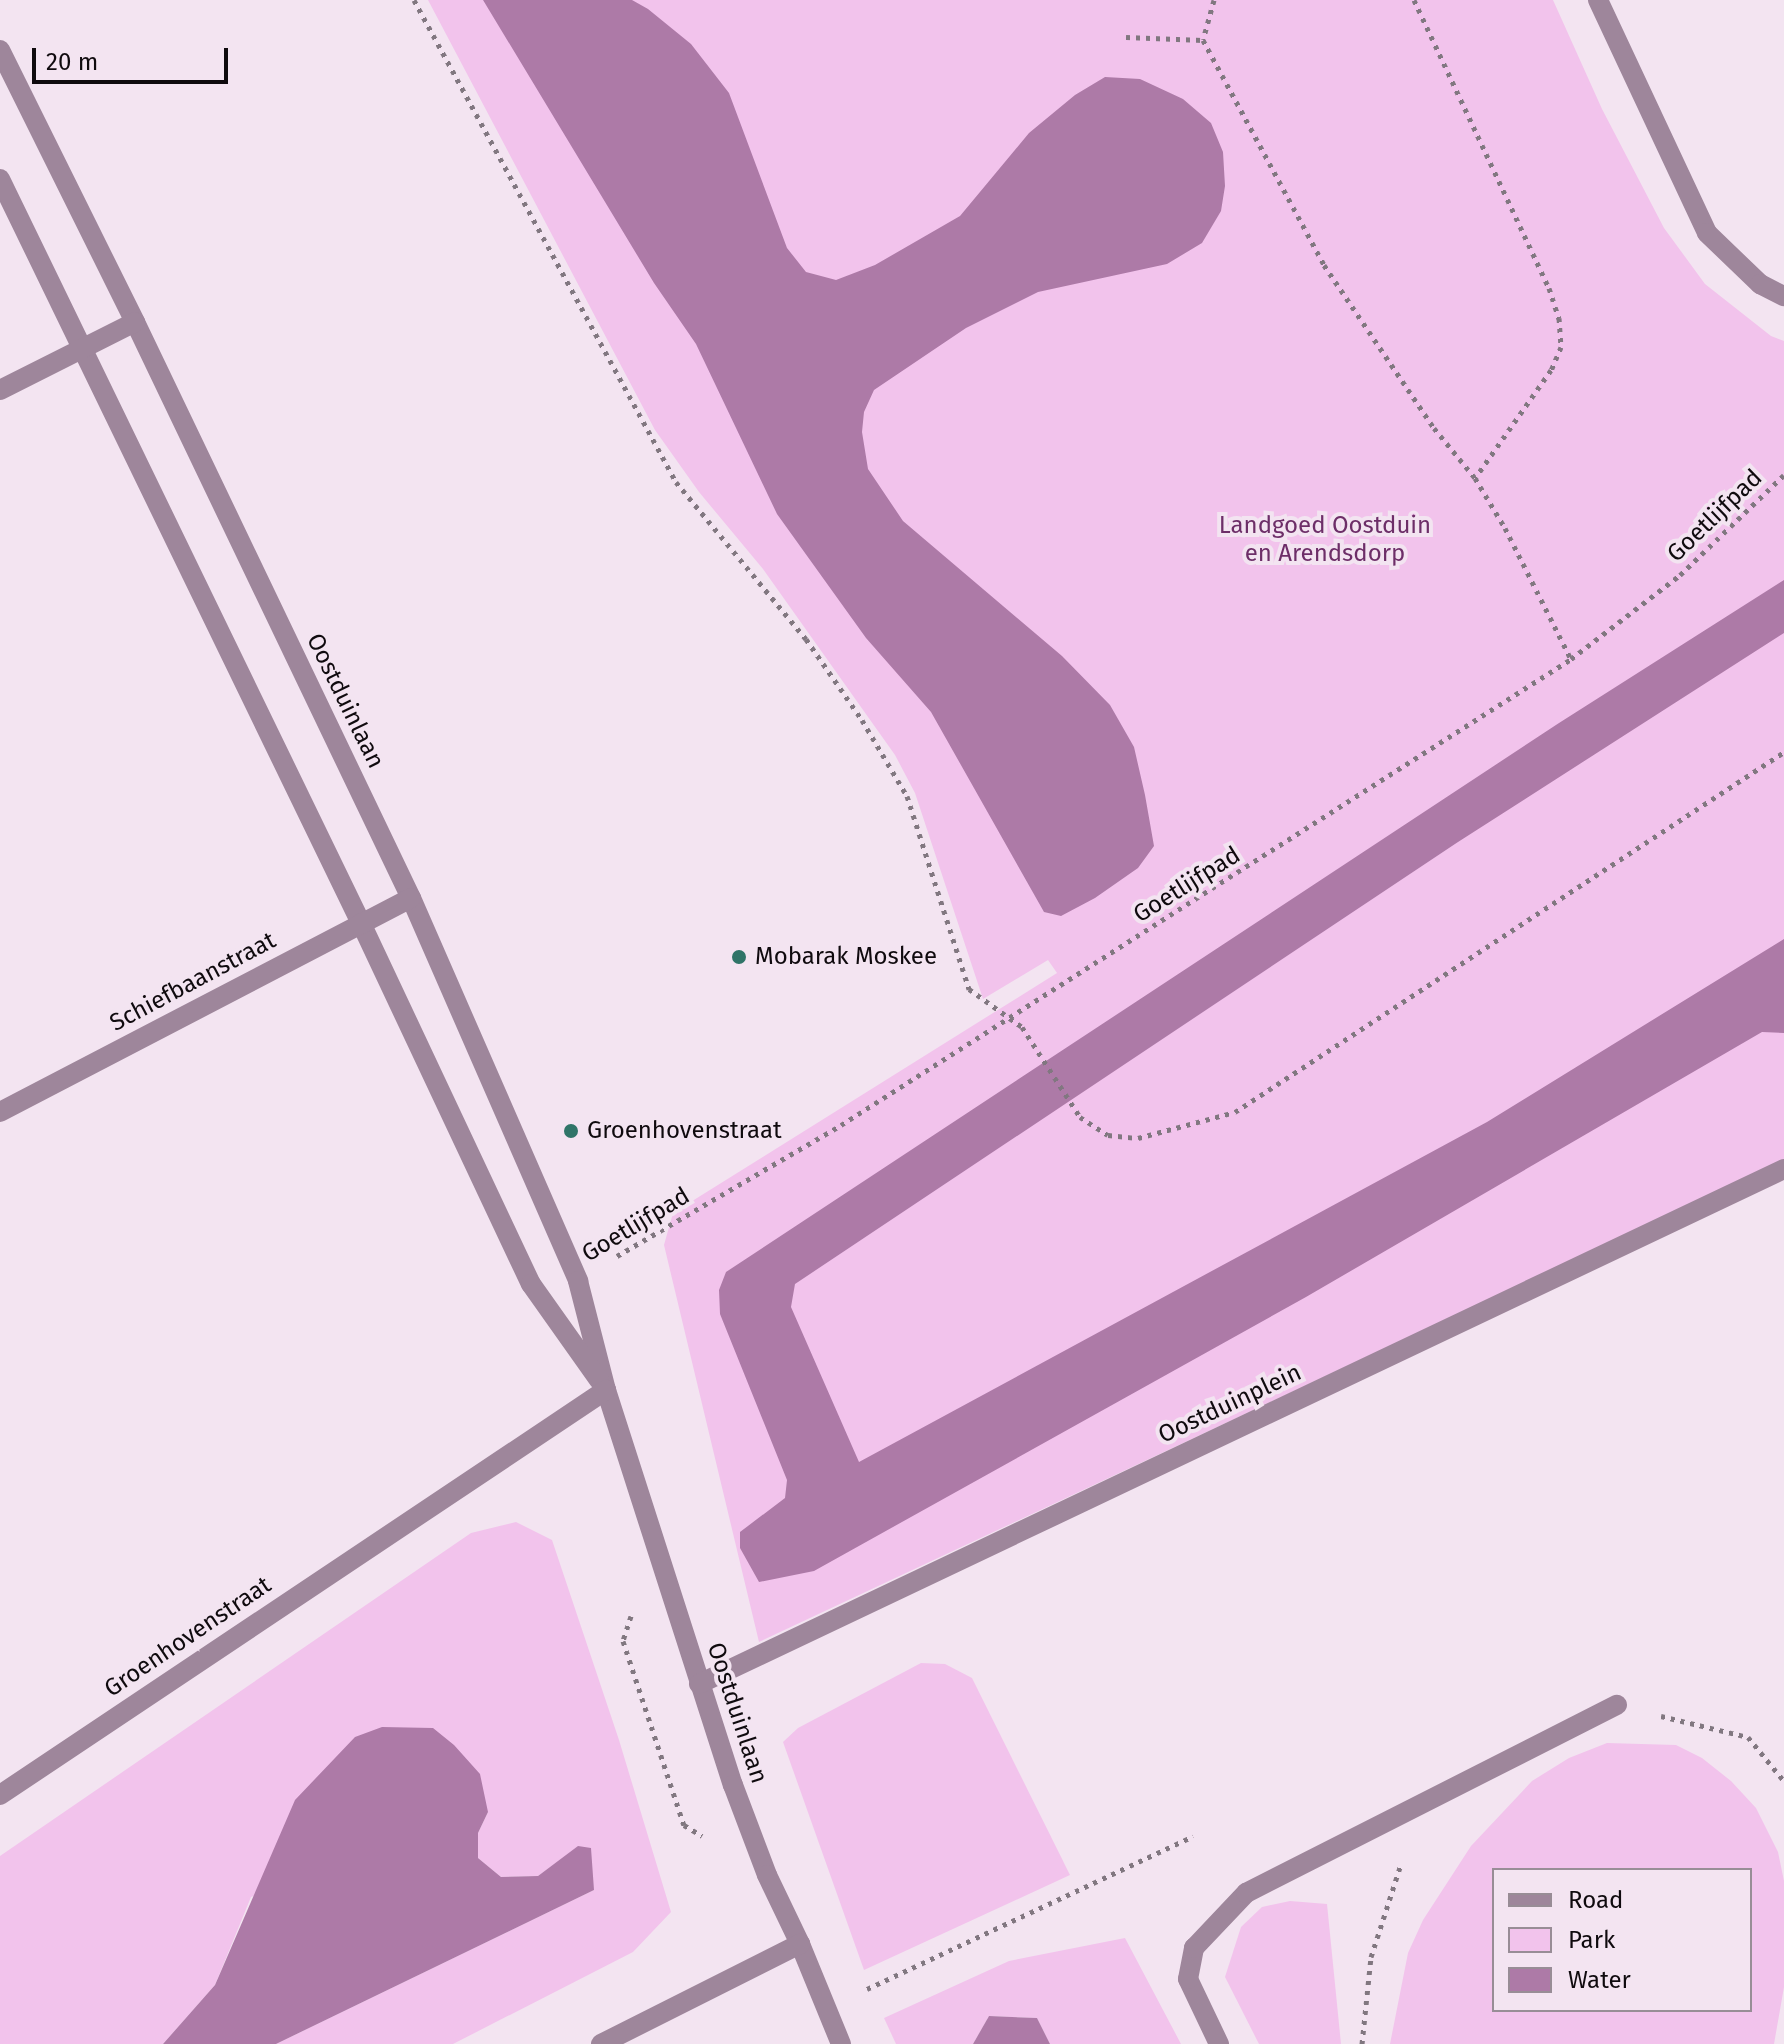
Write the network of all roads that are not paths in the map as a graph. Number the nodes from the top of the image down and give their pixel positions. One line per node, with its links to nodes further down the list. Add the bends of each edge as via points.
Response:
1 (1598, 0): 4 (street, via 1707,233 1760,284)
2 (0, 50): 5 (street, Oostduinlaan)
3 (0, 179): 6 (street, Oostduinlaan)
4 (1784, 296)
5 (135, 322): 6 (street); 8 (street, Oostduinlaan)
6 (82, 348): 7 (street); 9 (street, Oostduinlaan)
7 (0, 390)
8 (411, 898): 9 (street, Schiefbaanstraat); 12 (street, Oostduinlaan, via 578,1281)
9 (361, 923): 10 (street, Schiefbaanstraat); 12 (street, Oostduinlaan, via 531,1284)
10 (0, 1112)
11 (1784, 1169): 13 (street, Oostduinplein)
12 (606, 1390): 13 (street, Oostduinlaan); 15 (street, Groenhovenstraat)
13 (699, 1684): 16 (street, Oostduinlaan, via 767,1875)
14 (1617, 1705): 19 (street, via 1246,1893 1194,1948 1188,1979)
15 (0, 1795)
16 (800, 1944): 17 (street); 18 (street, Oostduinlaan)
17 (601, 2044)
18 (841, 2044)
19 (1219, 2044)

